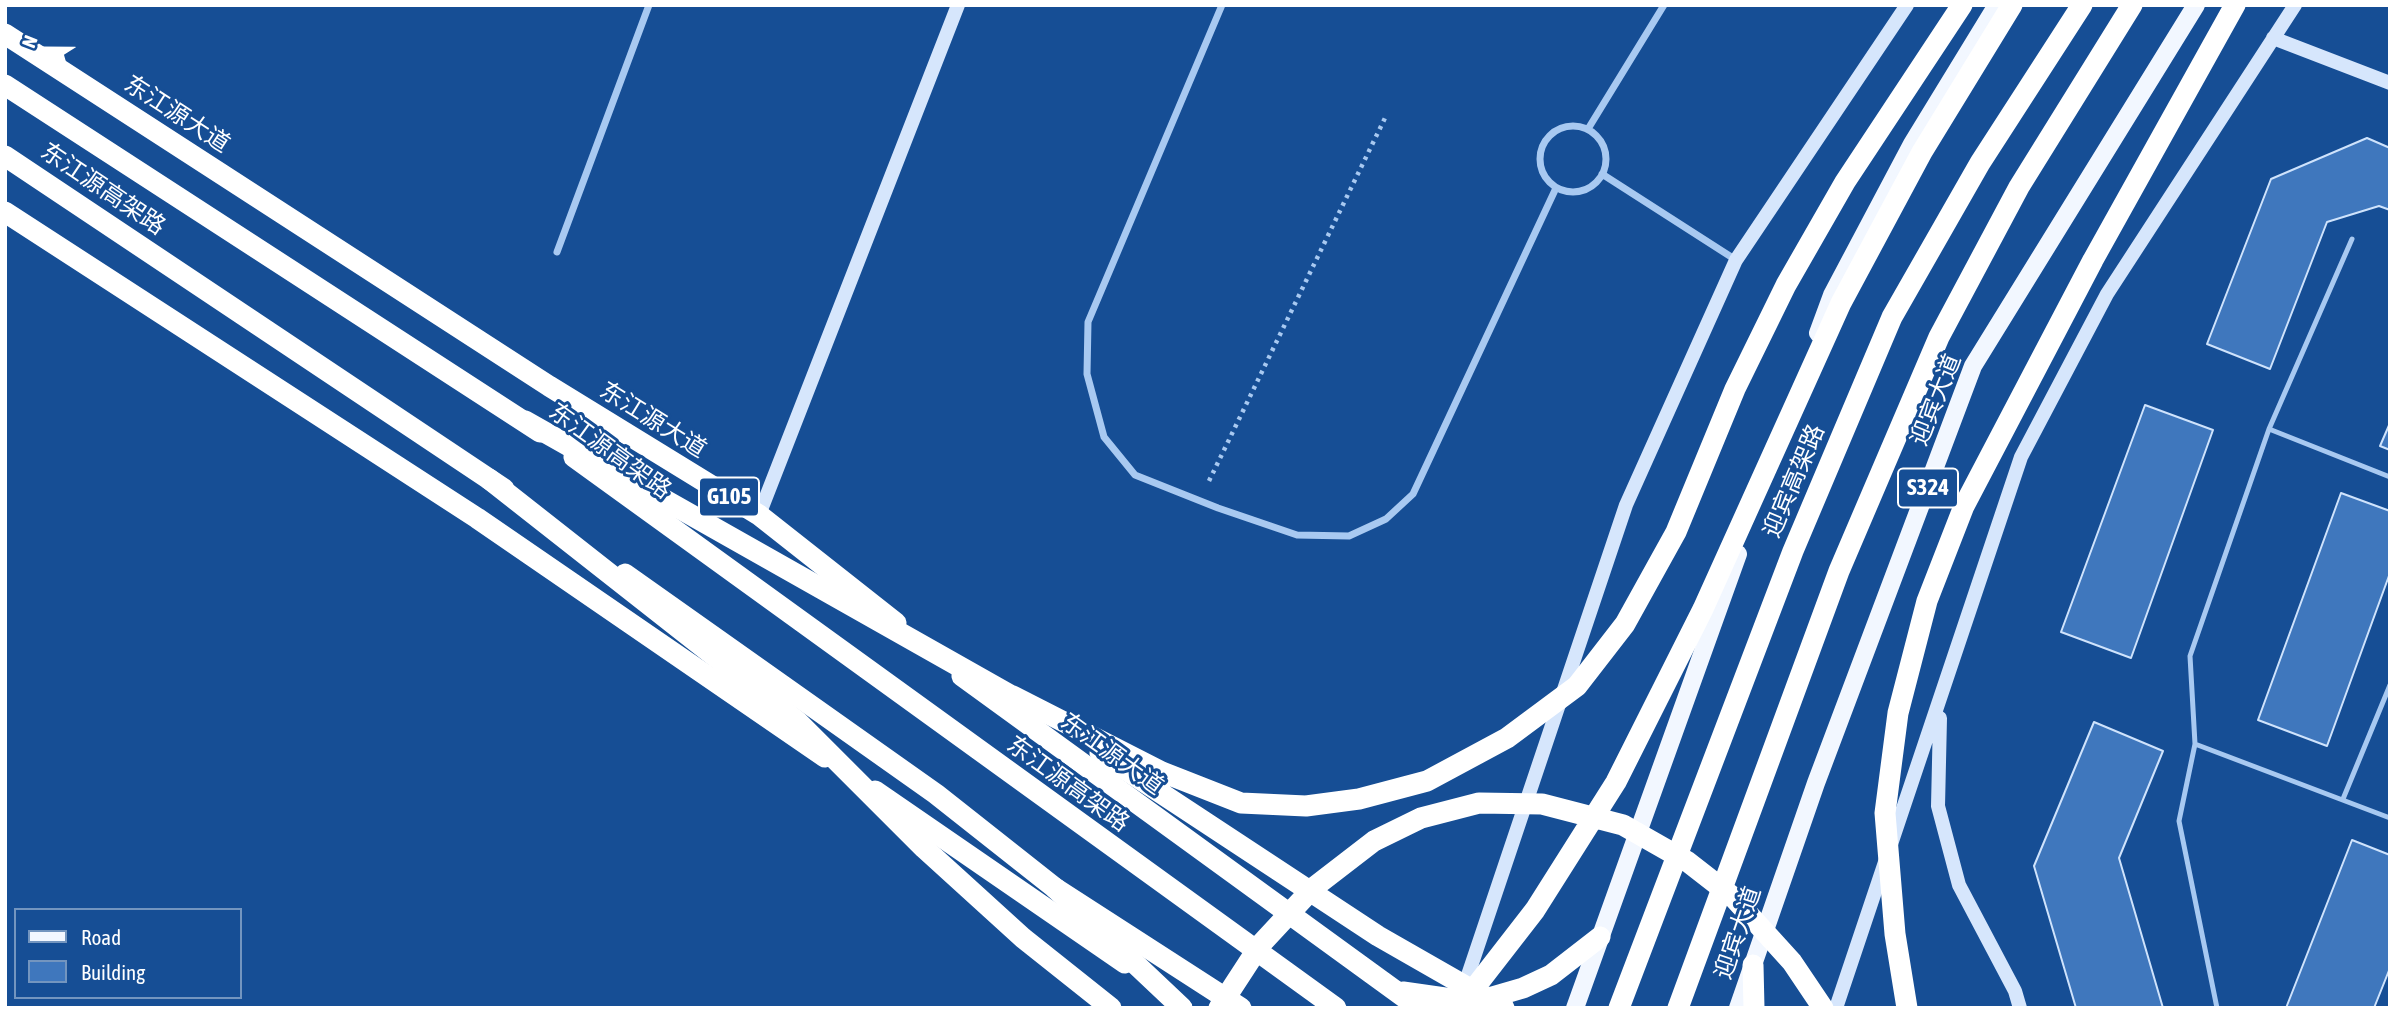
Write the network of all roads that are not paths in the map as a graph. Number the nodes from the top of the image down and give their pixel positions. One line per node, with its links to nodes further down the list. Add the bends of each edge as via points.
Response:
1 (649, 5): 24 (street)
2 (958, 5): 30 (street)
3 (1222, 5): 21 (street, via 1088,323 1087,374 1104,437 1135,475 1297,535 1349,536 1386,519 1413,494)
4 (1664, 5): 18 (street)
5 (1907, 5): 25 (street)
6 (1962, 5): 32 (highway, bridge, via 1852,171 1786,285 1735,389 1676,532 1625,624 1577,686 1507,738 1427,781 1359,799 1306,806 1241,803 1162,772)
7 (1997, 5): 38 (main road, via 1912,144 1832,295)
8 (2012, 5): 41 (highway, bridge, via 1923,152 1841,303 1703,609 1616,782 1535,910)
9 (2082, 5): 51 (highway, 迎宾高架路, via 1980,163 1892,317 1793,551)
10 (2132, 5): 52 (highway, via 2019,187 1940,337 1839,571)
11 (2196, 5): 39 (main road, 迎宾大道 / S324, via 1973,366 1816,783)
12 (2235, 5): 57 (highway, bridge, via 2093,260 1964,506 1927,601 1898,713 1885,813 1895,934)
13 (2295, 5): 15 (street)
14 (5, 34): 30 (highway, 东江源大道 / G105, via 549,386)
15 (2273, 38): 16 (street); 33 (street, via 2107,294 2021,457)
16 (2390, 83)
17 (5, 85): 26 (highway, 东江源高架路)
18 (1588, 129): 20 (street, via 1604,147); 21 (street, via 1565,126 1545,140 1540,166)
19 (5, 156): 29 (highway, 东江源高架路)
20 (1602, 174): 21 (street, via 1582,191); 25 (street)
21 (1556, 188)
22 (5, 212): 44 (highway, via 477,518)
23 (2352, 239): 27 (lane)
24 (557, 252)
25 (1735, 260): 41 (street, via 1626,505)
26 (525, 421): 32 (highway, bridge); 47 (highway, 东江源高架路, bridge)
27 (2269, 429): 28 (lane); 34 (lane, via 2190,656)
28 (2390, 477)
29 (489, 479): 37 (highway, 东江源高架路, bridge, via 936,794); 42 (highway, bridge, via 797,721 1023,938)
30 (759, 515): 40 (highway, 东江源大道 / G105, via 1005,709)
31 (2390, 685): 35 (lane)
32 (1013, 696): 49 (highway, bridge, via 1378,936)
33 (1940, 703): 56 (street); 58 (street, via 1938,806 1958,885)
34 (2195, 744): 35 (lane); 59 (lane, via 2179,821)
35 (2343, 799): 36 (lane)
36 (2390, 818)
37 (1055, 888): 43 (highway, bridge); 46 (highway, 东江源高架路, bridge)
38 (1600, 937): 41 (highway, via 1551,975); 50 (main road)
39 (1753, 965): 53 (main road, 迎宾大道 / S324); 54 (highway)
40 (1394, 990): 41 (highway); 48 (highway, 东江源大道 / G105)
41 (1459, 1005)
42 (1111, 1008)
43 (1182, 1008)
44 (1191, 1008)
45 (1219, 1008): 55 (highway, bridge, via 1259,945 1313,888 1374,841 1421,818 1479,803 1542,804 1623,825 1688,862 1734,897 1792,962)
46 (1241, 1008)
47 (1336, 1008)
48 (1419, 1008)
49 (1504, 1008)
50 (1575, 1008)
51 (1619, 1008)
52 (1678, 1008)
53 (1738, 1008)
54 (1754, 1008)
55 (1823, 1008)
56 (1836, 1008)
57 (1907, 1008)
58 (2020, 1008)
59 (2217, 1008)

